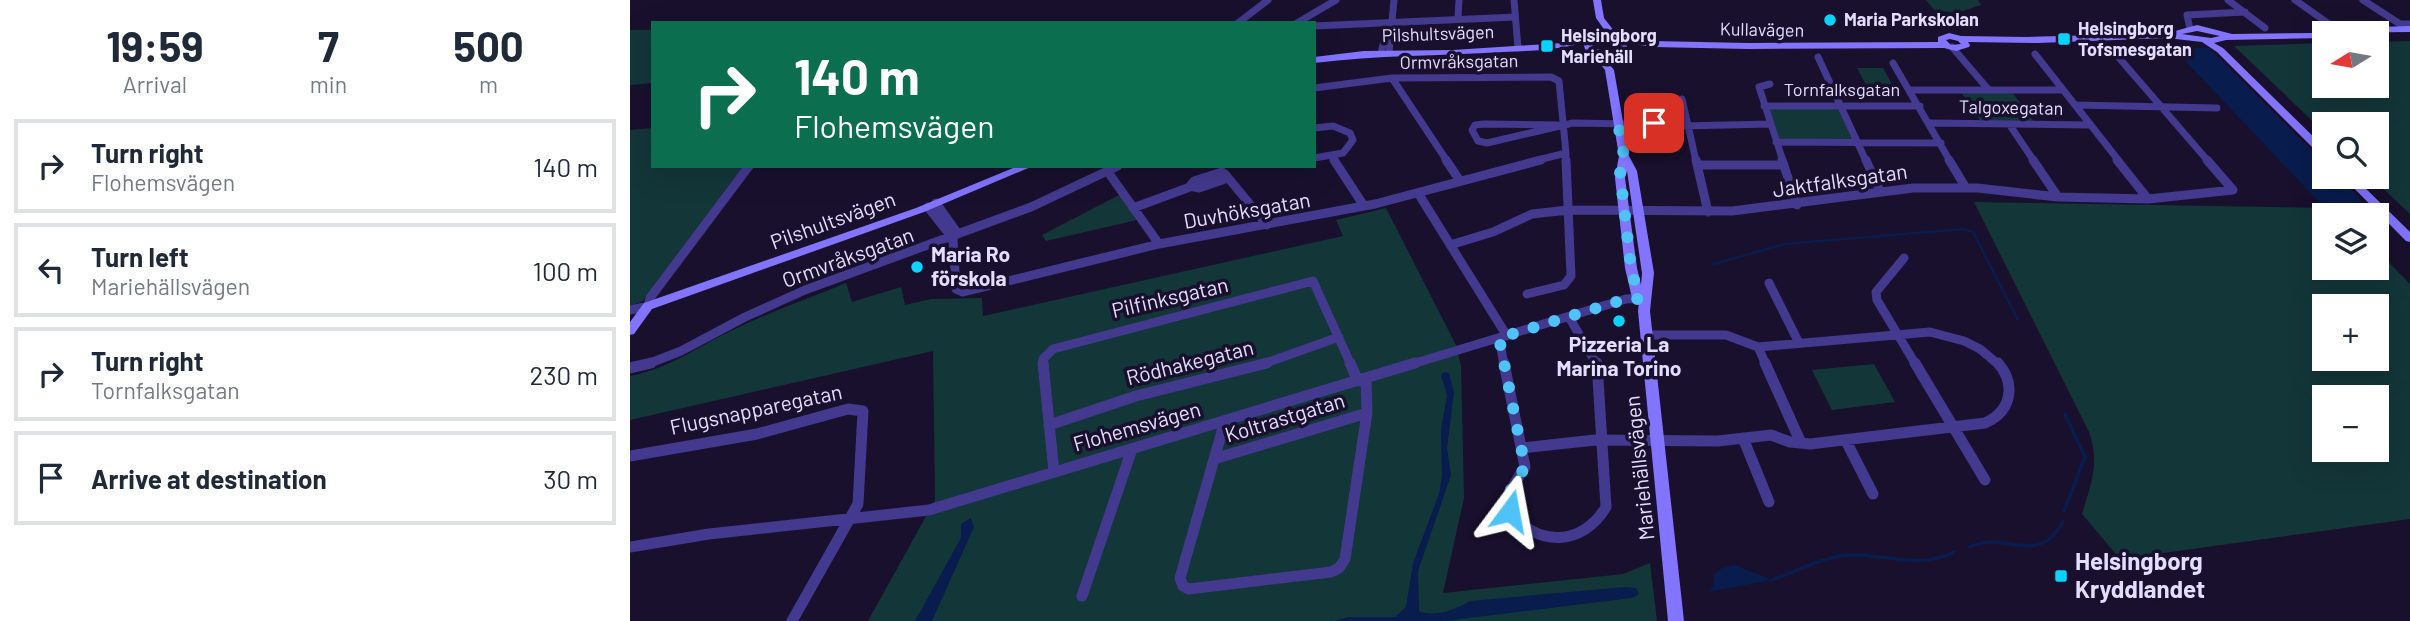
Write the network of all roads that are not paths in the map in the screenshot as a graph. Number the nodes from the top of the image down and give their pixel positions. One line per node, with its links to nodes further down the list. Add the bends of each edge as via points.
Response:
1 (1268, 0): 14 (street)
2 (1336, 0): 15 (street)
3 (1394, 0): 16 (street)
4 (1459, 0): 12 (street)
5 (1514, 0): 11 (street)
6 (1597, 0): 13 (street)
7 (2228, 0): 10 (street)
8 (2295, 0): 17 (street)
9 (2362, 0): 18 (street, via 2400,24)
10 (2245, 12): 20 (street, via 2190,15 2185,17); 21 (street)
11 (1515, 17): 12 (street); 35 (street)
12 (1458, 18): 16 (street)
13 (1601, 18): 27 (street); 31 (street)
14 (1241, 21)
15 (1300, 21)
16 (1391, 21): 19 (street); 37 (street)
17 (2325, 21)
18 (2410, 24)
19 (1316, 26)
20 (2189, 27): 24 (street, Kullavägen); 28 (street, Kullavägen); 30 (street)
21 (2265, 28)
22 (2410, 31): 23 (street, Kullavägen); 28 (street, Kullavägen)
23 (2389, 32)
24 (2167, 34): 26 (street, Kullavägen); 30 (street, Kullavägen)
25 (2312, 35): 28 (street, Kullavägen)
26 (2090, 37): 29 (street, Kullavägen)
27 (1592, 38): 31 (street, Pilshultsvägen); 34 (street, Pilshultsvägen); 38 (street, via 1586,45)
28 (2214, 38): 30 (street); 65 (street)
29 (2030, 39): 33 (street, Kullavägen)
30 (2200, 39)
31 (1618, 44): 32 (street, Kullavägen); 38 (street, Pilshultsvägen); 43 (street)
32 (1946, 44): 33 (street, Kullavägen); 33 (street, Kullavägen); 47 (street)
33 (1964, 44): 47 (street)
34 (1563, 46): 35 (street, Pilshultsvägen); 38 (street, Pilshultsvägen)
35 (1518, 48): 37 (street, Pilshultsvägen)
36 (2114, 52): 55 (street)
37 (1385, 53): 41 (street, Pilshultsvägen)
38 (1594, 53): 43 (street, Mariehällsvägen)
39 (2035, 54): 49 (street)
40 (1818, 57): 53 (street)
41 (1316, 60)
42 (1893, 63): 48 (street)
43 (1609, 70): 61 (street, Mariehällsvägen)
44 (1392, 78): 46 (street, Ormvråksgatan); 60 (street, Ormvråksgatan, via 1551,76 1559,80); 80 (street)
45 (1770, 84): 52 (street, Tornfalksgatan, via 1759,87)
46 (1316, 88)
47 (1992, 89): 48 (street, Tornfalksgatan); 49 (street, Tornfalksgatan)
48 (1911, 90): 54 (street)
49 (2063, 90): 51 (street)
50 (1682, 99): 62 (street)
51 (2076, 105): 55 (street); 63 (street)
52 (1764, 106): 53 (street, Tornfalksgatan); 58 (street, Tornfalksgatan)
53 (1841, 106): 54 (street, Tornfalksgatan); 67 (street)
54 (1920, 106): 57 (street)
55 (2164, 107): 56 (street); 86 (street, Jaktfalksgatan, via 2233,190)
56 (2217, 108)
57 (1930, 123): 59 (street, Talgoxegatan); 68 (street)
58 (1770, 124): 62 (street, Tornfalksgatan); 66 (street)
59 (2009, 124): 63 (street, Talgoxegatan); 85 (street)
60 (1560, 125): 60 (street, via 1487,143 1478,141 1472,130 1484,124); 61 (street); 69 (street)
61 (1619, 125): 62 (street, Tornfalksgatan); 70 (street, Mariehällsvägen)
62 (1688, 125): 73 (street)
63 (2091, 125): 86 (street)
64 (1316, 128): 71 (street, via 1339,127 1352,136 1347,150)
65 (2312, 140)
66 (1776, 142): 67 (street); 74 (street)
67 (1858, 143): 68 (street); 83 (street)
68 (1941, 143): 81 (street)
69 (1566, 153): 80 (street, Duvhöksgatan); 91 (street)
70 (1624, 156): 92 (street, Mariehällsvägen, via 1620,172); 93 (street, Mariehällsvägen, via 1632,171)
71 (1332, 157): 72 (street); 89 (street)
72 (1316, 158)
73 (1698, 165): 74 (street); 94 (street)
74 (1784, 165): 88 (street)
75 (748, 168): 104 (street)
76 (1023, 168): 87 (street, Pilshultsvägen)
77 (1115, 168): 78 (street, Ormvråksgatan)
78 (1108, 172): 90 (street); 97 (street, Ormvråksgatan)
79 (1223, 172): 90 (street, via 1197,188); 95 (street)
80 (1460, 181): 84 (street, Duvhöksgatan)
81 (1966, 188): 83 (street, Jaktfalksgatan); 85 (street, Jaktfalksgatan)
82 (2360, 189): 96 (street)
83 (1880, 191): 88 (street, Jaktfalksgatan)
84 (1418, 193): 89 (street, Duvhöksgatan); 99 (street)
85 (2058, 197): 86 (street, Jaktfalksgatan)
86 (2148, 199)
87 (932, 205): 97 (street); 104 (street, Pilshultsvägen)
88 (1797, 205): 94 (street, Jaktfalksgatan)
89 (1364, 206): 95 (street, Duvhöksgatan)
90 (1133, 208): 98 (street)
91 (1569, 210): 92 (street, Jaktfalksgatan); 99 (street, Jaktfalksgatan, via 1532,214); 102 (street, via 1569,281)
92 (1625, 211): 93 (street, Jaktfalksgatan); 103 (street, Mariehällsvägen, via 1631,268)
93 (1638, 211): 94 (street, Jaktfalksgatan); 103 (street, Mariehällsvägen, via 1647,273)
94 (1708, 212)
95 (1267, 225): 98 (street, Duvhöksgatan)
96 (2410, 238)
97 (953, 239): 98 (street, Duvhöksgatan, via 958,292); 114 (street, Ormvråksgatan, via 771,304 682,351)
98 (1159, 244)
99 (1450, 245): 111 (street)
100 (1904, 258): 108 (street, via 1876,292)
101 (1769, 283): 112 (street)
102 (1527, 294)
103 (1642, 303): 106 (street, Flohemsvägen); 109 (street, Mariehällsvägen)
104 (648, 306): 105 (street, Pilshultsvägen); 107 (street)
105 (630, 310)
106 (1569, 317): 111 (street, Flohemsvägen); 121 (street, via 1597,361)
107 (630, 331)
108 (1898, 333): 112 (street); 119 (street); 119 (street, via 1924,331 1958,338 1986,353 2004,373 2010,395 2000,415 1985,423)
109 (1647, 335): 113 (street, via 1726,335); 122 (street, Mariehällsvägen)
110 (1339, 337): 115 (street, Pilfinksgatan); 118 (street, Rödhakegatan, via 1282,359 1136,396); 118 (street, Pilfinksgatan, via 1317,284 1307,281 1053,349 1043,359)
111 (1503, 337): 115 (street, Flohemsvägen); 125 (street)
112 (1799, 343): 113 (street)
113 (1758, 347): 124 (street)
114 (630, 368)
115 (1362, 380): 116 (street, Koltrastgatan); 117 (street, Flohemsvägen)
116 (1367, 413): 128 (street, Koltrastgatan); 128 (street, Koltrastgatan, via 1345,559 1331,572 1189,589 1183,586 1180,578)
117 (1225, 421): 126 (street, Flohemsvägen); 128 (street, Koltrastgatan)
118 (1049, 425): 129 (street, Pilfinksgatan)
119 (1955, 428): 123 (street); 130 (street)
120 (1743, 438): 122 (street); 124 (street, via 1771,435); 132 (street)
121 (1604, 439): 122 (street); 125 (street); 125 (street, via 1605,510 1586,528 1559,539 1528,533 1510,511 1510,491 1525,469)
122 (1660, 439): 137 (street, Mariehällsvägen)
123 (1846, 441): 124 (street); 131 (street)
124 (1801, 443)
125 (1521, 448)
126 (1132, 449): 129 (street, Flohemsvägen); 135 (street)
127 (630, 456): 133 (street, Flugsnapparegatan, via 757,434 858,408 863,411 859,497)
128 (1214, 459)
129 (1054, 472): 133 (street, Flohemsvägen, via 929,510)
130 (1985, 480)
131 (1873, 494)
132 (1769, 502)
133 (850, 519): 134 (street, Flohemsvägen); 136 (street)
134 (630, 547)
135 (1082, 596)
136 (792, 621)
137 (1676, 621)

